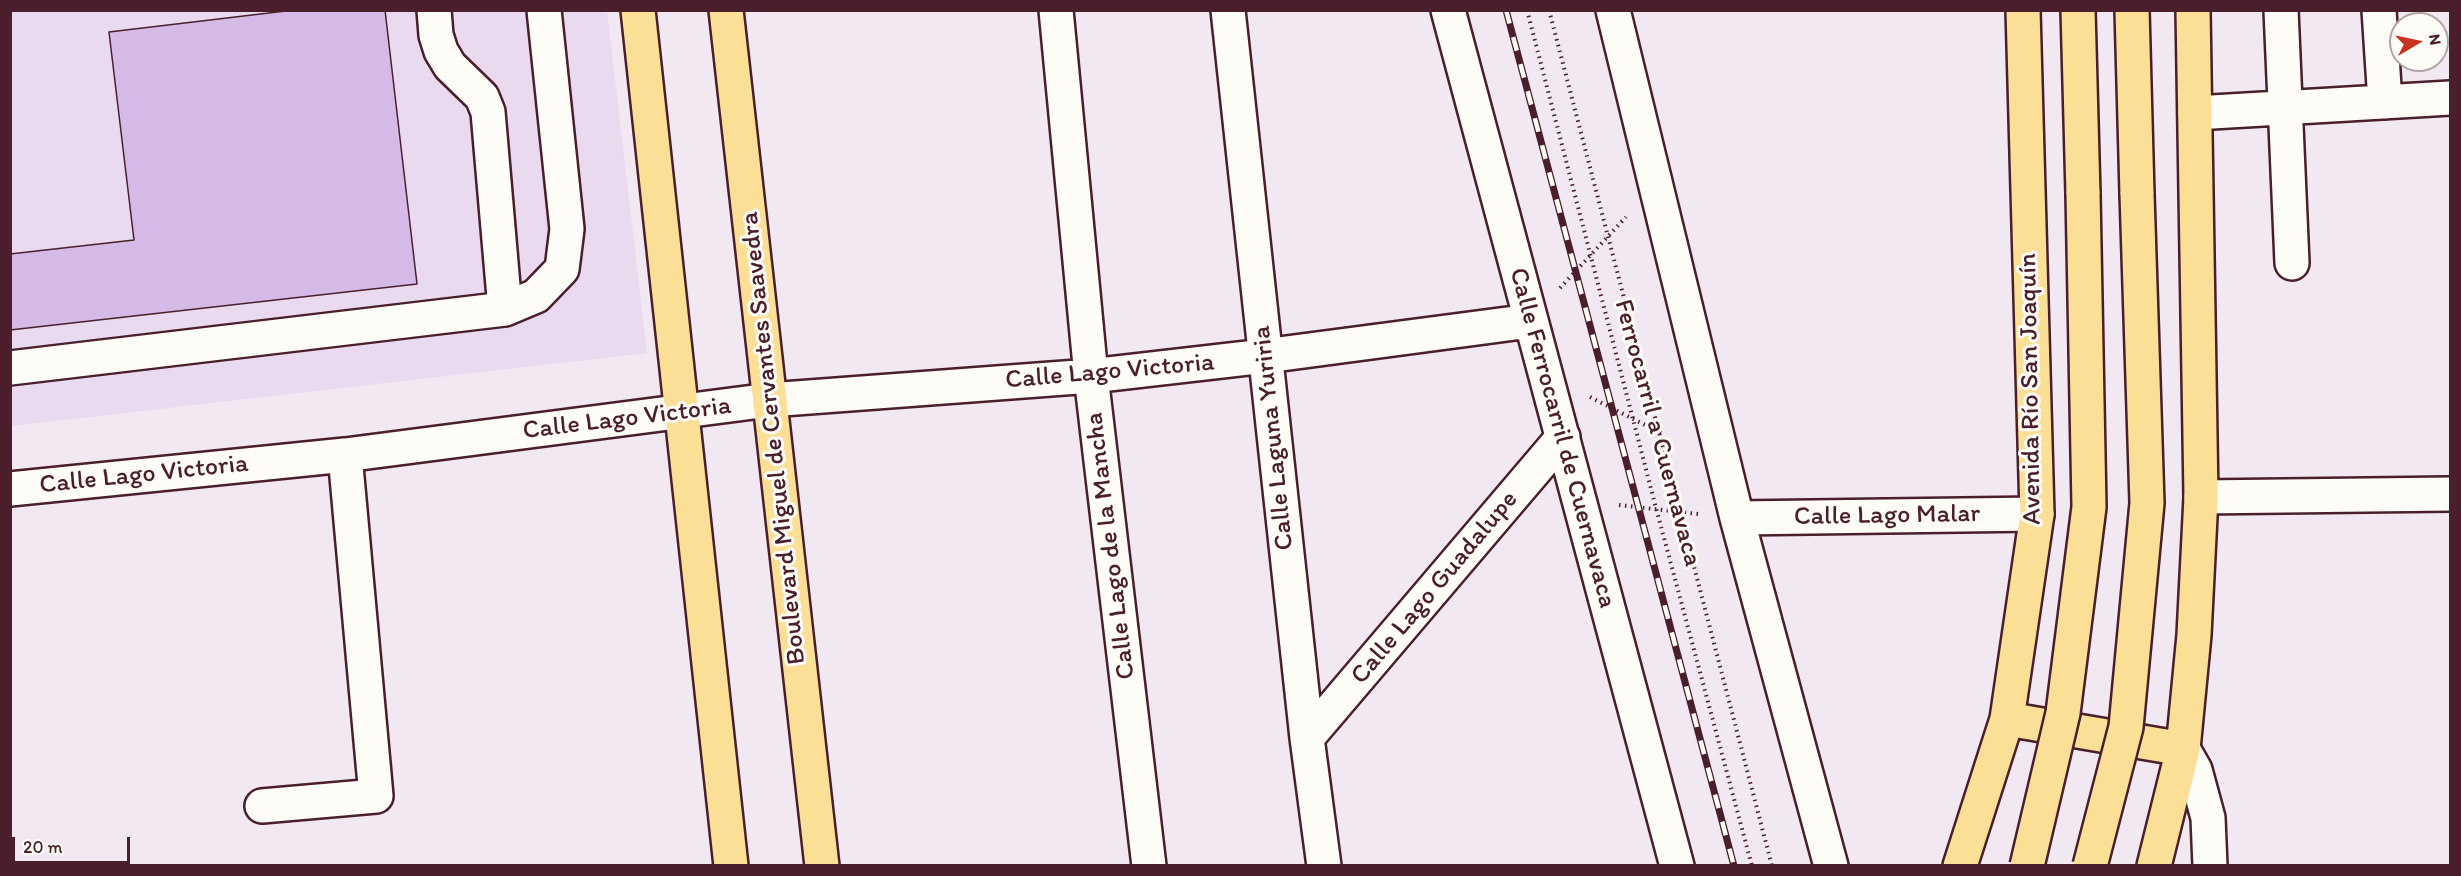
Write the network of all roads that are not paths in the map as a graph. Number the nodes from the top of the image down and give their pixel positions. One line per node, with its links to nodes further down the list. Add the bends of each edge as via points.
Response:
1 (434, 10): 20 (street, via 441,51 450,66 482,97 488,112)
2 (544, 10): 20 (street, via 567,229 561,269 536,296)
3 (638, 10): 26 (main road)
4 (726, 10): 25 (main road, Boulevard Miguel de Cervantes Saavedra)
5 (1056, 10): 24 (street, Calle Lago de la Mancha)
6 (1228, 10): 22 (street, Calle Laguna Yuriria)
7 (1448, 10): 21 (street, Calle Ferrocarril de Cuernavaca)
8 (1613, 10): 33 (street)
9 (2023, 10): 32 (main road, Avenida Río San Joaquín)
10 (2078, 10): 45 (main road, Avenida Río San Joaquín, bridge, via 2089,507 2063,713)
11 (2132, 10): 46 (main road, bridge, via 2146,503 2126,727)
12 (2193, 10): 18 (main road)
13 (2281, 10): 17 (street)
14 (2379, 10): 16 (street)
15 (2451, 98): 16 (street)
16 (2385, 102): 17 (street)
17 (2285, 108): 18 (street); 19 (street)
18 (2195, 113): 31 (main road)
19 (2292, 263)
20 (505, 309): 23 (street)
21 (1530, 321): 22 (street, Calle Lago Victoria); 27 (street, Calle Ferrocarril de Cuernavaca)
22 (1265, 356): 24 (street, Calle Lago Victoria); 35 (street, Calle Laguna Yuriria)
23 (10, 368)
24 (1091, 376): 25 (street, Calle Lago Victoria); 40 (street, Calle Lago de la Mancha)
25 (770, 400): 26 (street, Calle Lago Victoria); 39 (main road, Boulevard Miguel de Cervantes Saavedra)
26 (682, 412): 28 (street, Calle Lago Victoria); 38 (main road)
27 (1563, 437): 35 (street, Calle Lago Guadalupe); 42 (street, Calle Ferrocarril de Cuernavaca)
28 (345, 455): 29 (street, Calle Lago Victoria); 37 (street, via 376,796)
29 (10, 489)
30 (2451, 494): 31 (street)
31 (2201, 498): 36 (main road)
32 (2037, 514): 33 (street, Calle Lago Malar); 34 (main road, Avenida Río San Joaquín)
33 (1737, 518): 43 (street)
34 (2007, 719): 36 (main road); 44 (main road, Avenida Río San Joaquín)
35 (1307, 738): 41 (street, Calle Laguna Yuriria)
36 (2183, 749): 47 (main road); 48 (street, via 2195,770 2208,818)
37 (262, 806)
38 (731, 866)
39 (822, 866)
40 (1149, 866)
41 (1324, 866)
42 (1677, 866)
43 (1831, 866)
44 (1960, 866)
45 (2027, 866)
46 (2090, 866)
47 (2154, 866)
48 (2210, 866)

